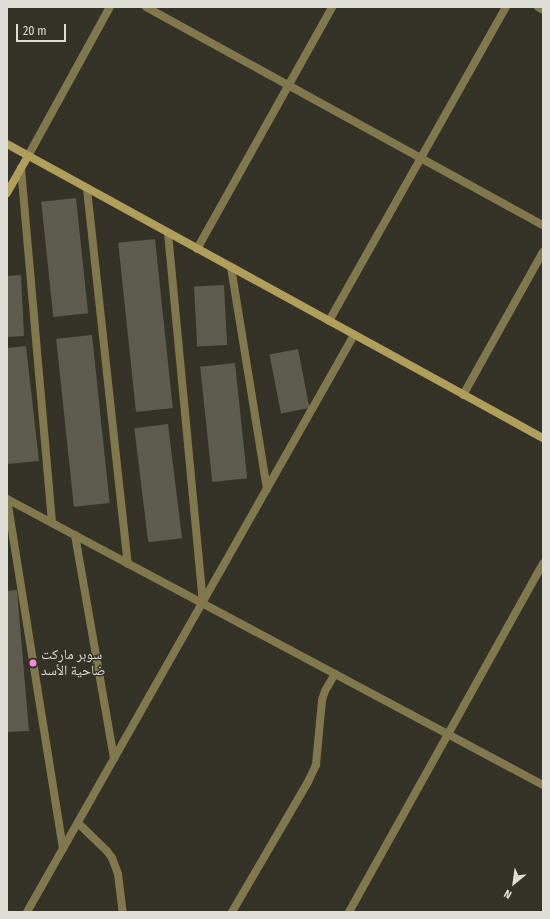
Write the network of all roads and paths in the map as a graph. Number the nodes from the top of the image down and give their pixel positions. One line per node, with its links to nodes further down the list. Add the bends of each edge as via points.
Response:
1 (110, 7): 11 (street)
2 (146, 7): 8 (street)
3 (168, 7): 8 (street)
4 (332, 7): 9 (street)
5 (506, 7): 12 (street)
6 (538, 7): 7 (street)
7 (543, 10)
8 (164, 15): 9 (street)
9 (289, 84): 12 (street); 18 (street)
10 (7, 144): 11 (main road)
11 (28, 156): 13 (main road); 14 (main road)
12 (421, 158): 16 (street); 21 (street)
13 (21, 168): 15 (main road); 27 (street)
14 (87, 189): 17 (main road); 30 (street)
15 (7, 193)
16 (543, 225)
17 (168, 233): 18 (main road); 31 (street)
18 (197, 249): 20 (main road)
19 (543, 252): 23 (street)
20 (232, 268): 21 (main road); 25 (street)
21 (329, 321): 22 (main road)
22 (354, 335): 23 (main road); 25 (street)
23 (463, 394): 24 (main road)
24 (543, 438)
25 (267, 489): 31 (street)
26 (7, 499): 27 (street); 37 (street)
27 (52, 523): 28 (street)
28 (75, 535): 30 (street); 34 (street)
29 (543, 563): 33 (street)
30 (128, 564): 31 (street)
31 (203, 603): 32 (street); 34 (street)
32 (335, 674): 33 (street); 40 (street, via 322,700 318,755 312,773)
33 (448, 735): 35 (street); 41 (street)
34 (114, 759): 36 (street)
35 (543, 785)
36 (78, 823): 37 (street); 39 (street, via 112,858 118,874)
37 (63, 849): 38 (street)
38 (27, 912)
39 (123, 912)
40 (232, 912)
41 (349, 912)

